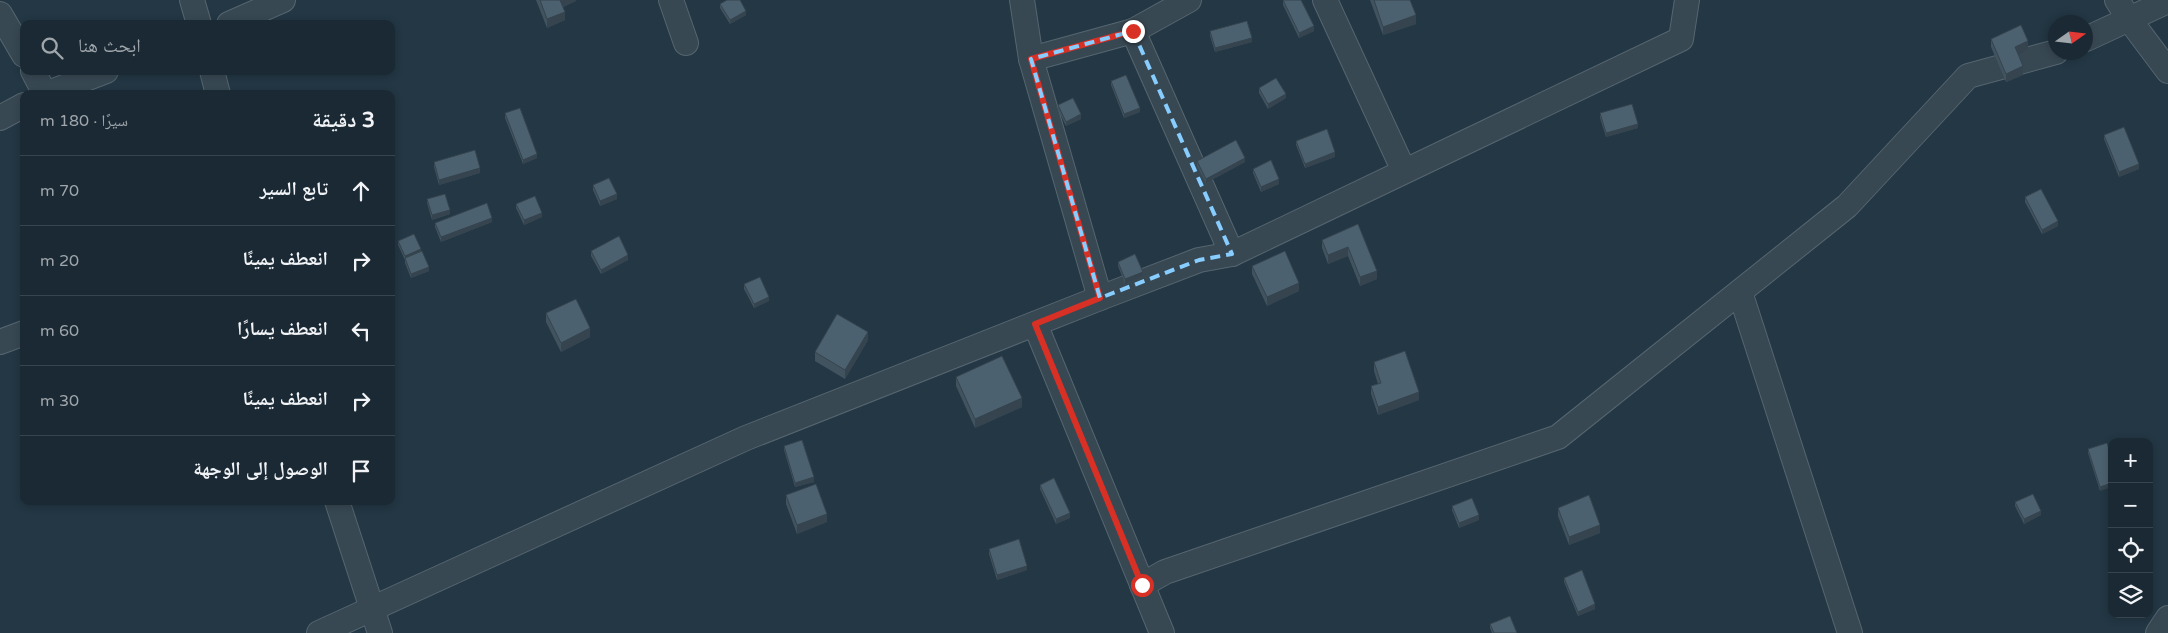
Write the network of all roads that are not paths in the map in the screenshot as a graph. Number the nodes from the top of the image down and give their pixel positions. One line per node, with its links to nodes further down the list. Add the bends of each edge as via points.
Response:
1 (192, 0): 11 (street)
2 (283, 0): 12 (street)
3 (672, 0): 15 (street)
4 (1022, 0): 18 (street)
5 (1190, 0): 13 (street)
6 (1325, 0): 28 (street)
7 (1687, 0): 28 (street, via 1681,38)
8 (2168, 1): 9 (street)
9 (2123, 10): 14 (street); 19 (street)
10 (0, 14): 16 (street)
11 (199, 20)
12 (238, 20)
13 (1133, 31): 18 (street); 29 (street)
14 (2093, 34)
15 (686, 44)
16 (20, 49)
17 (2048, 54): 30 (street, via 1968,76 1847,206)
18 (1031, 59): 31 (street)
19 (2168, 71)
20 (34, 75): 23 (street)
21 (96, 75): 24 (street)
22 (213, 75): 25 (street)
23 (44, 90)
24 (56, 90)
25 (217, 90)
26 (20, 107): 27 (street)
27 (0, 118)
28 (1404, 171): 29 (street)
29 (1232, 254): 31 (street, via 1199,260)
30 (1740, 292): 36 (street, via 1558,437 1165,572); 42 (street)
31 (1100, 298): 32 (street)
32 (1035, 324): 36 (street); 37 (street, via 746,438)
33 (20, 334): 34 (street)
34 (0, 342)
35 (338, 505): 37 (street)
36 (1142, 585): 41 (street)
37 (373, 608): 39 (street); 40 (street)
38 (2168, 618): 43 (street)
39 (319, 633)
40 (380, 633)
41 (1162, 633)
42 (1850, 633)
43 (2158, 633)

